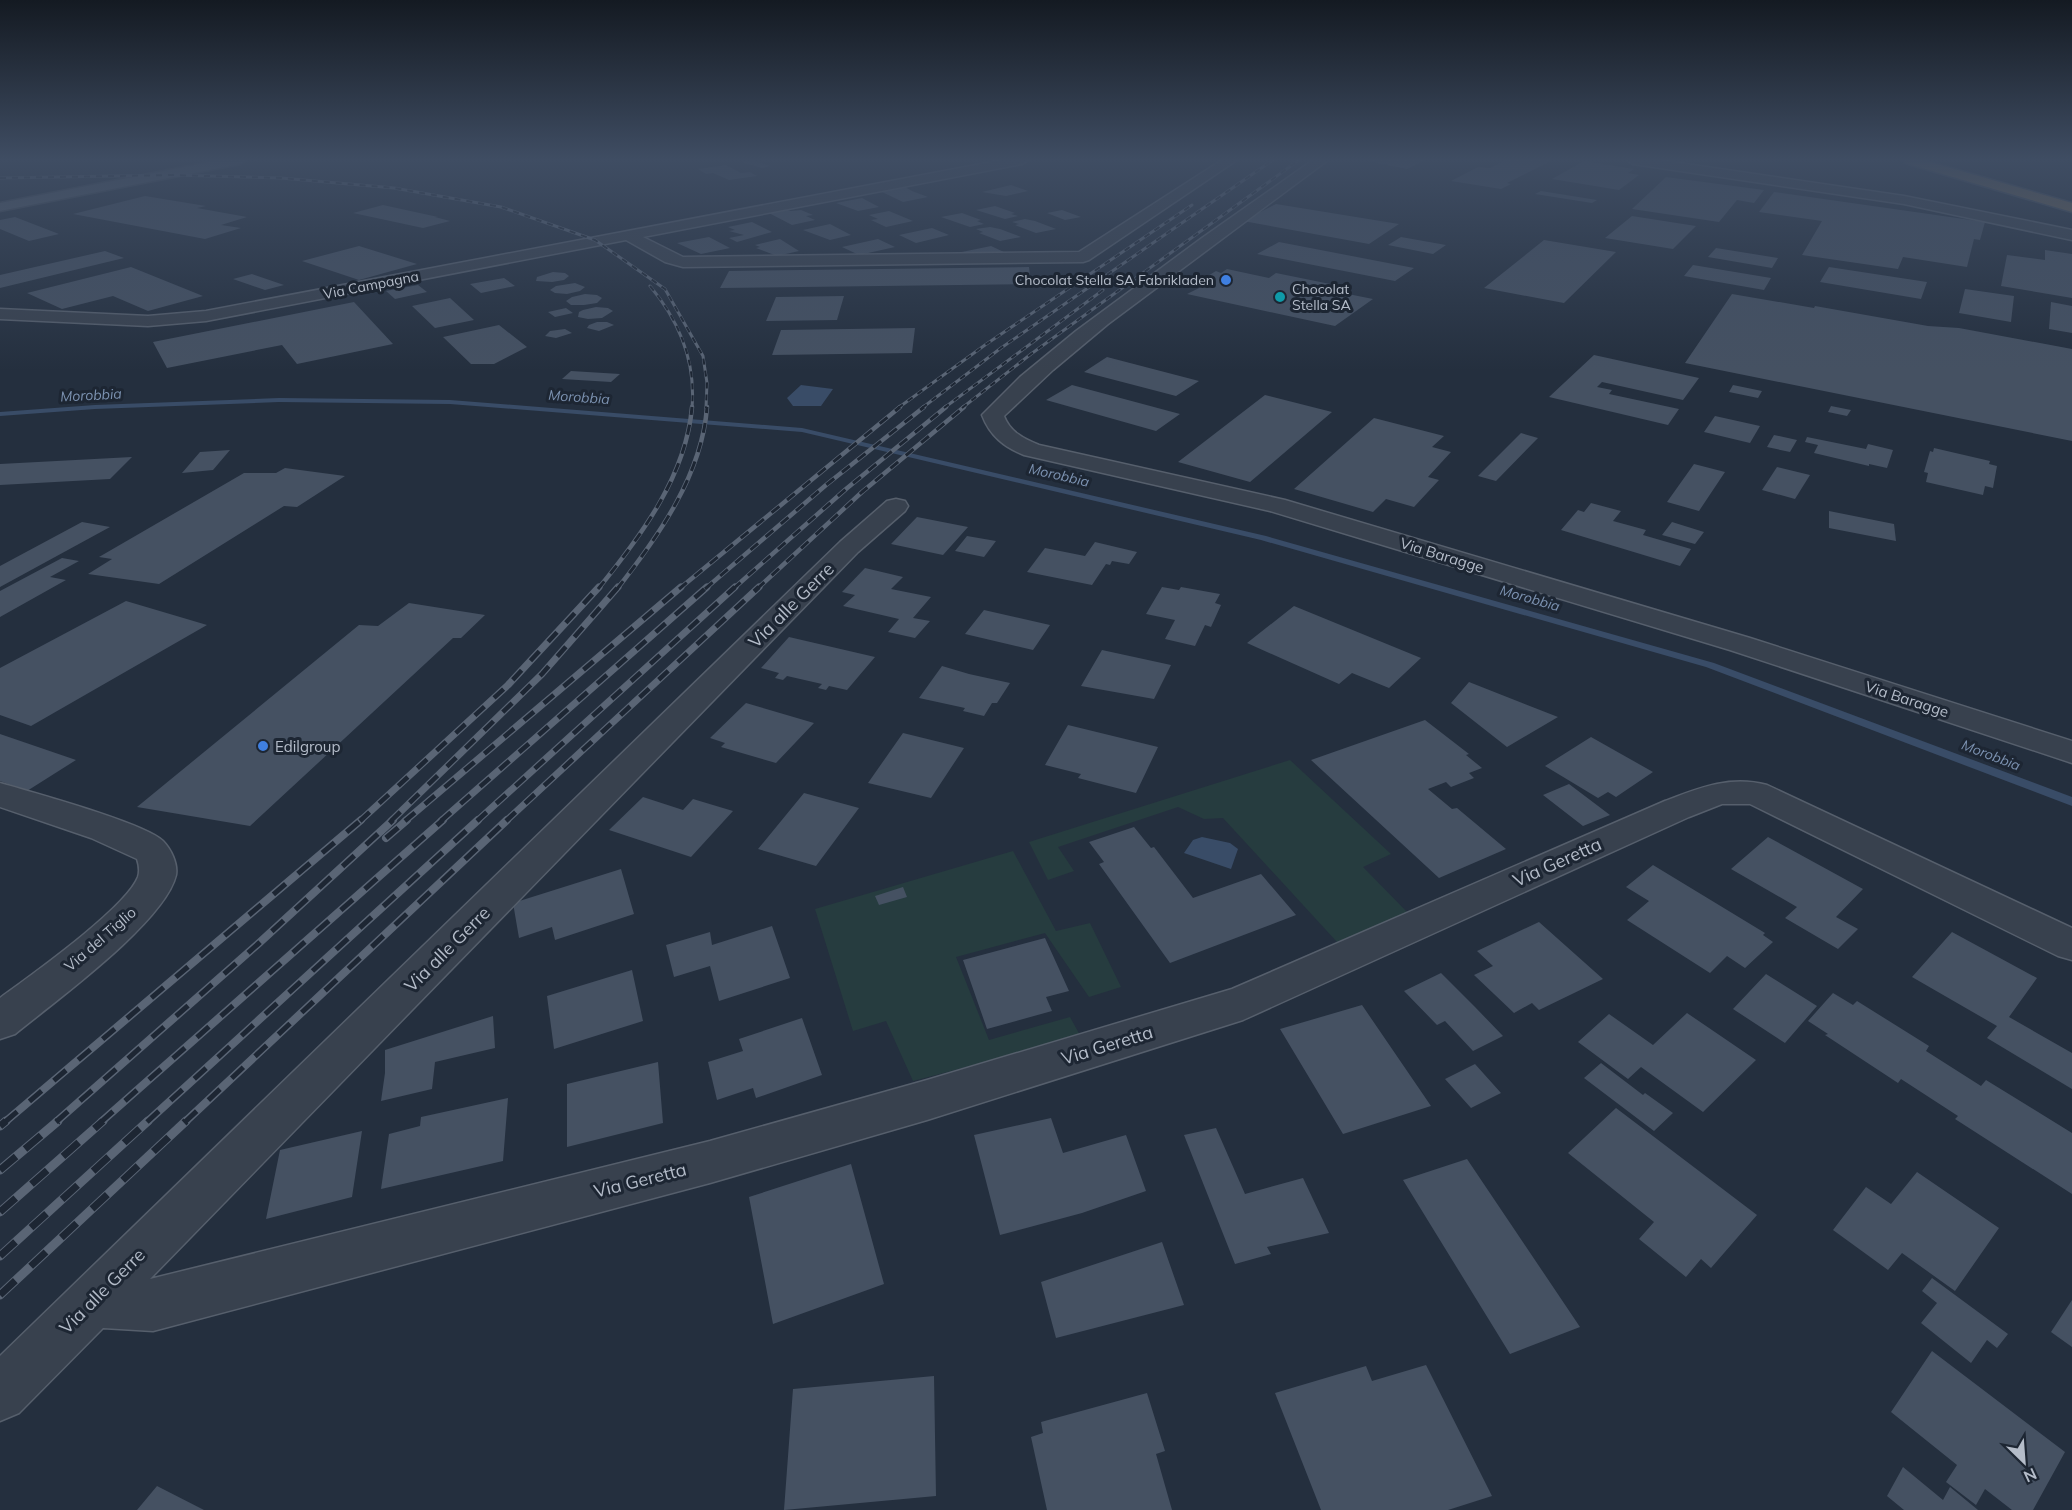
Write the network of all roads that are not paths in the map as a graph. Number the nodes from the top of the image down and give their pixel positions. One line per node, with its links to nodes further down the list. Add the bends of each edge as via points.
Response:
1 (652, 230): 5 (street, Via Campagna)
2 (1123, 230): 5 (street, via 1083,257 683,262)
3 (1220, 230): 9 (street, Via Baragge, via 1027,380 993,415 1003,434 1032,450 1276,505 1740,644)
4 (2050, 230): 6 (street)
5 (628, 235): 7 (street, Via Campagna, via 175,320)
6 (2072, 235)
7 (0, 314)
8 (896, 506): 13 (street, Via alle Gerre, via 849,547)
9 (2072, 752)
10 (0, 795): 12 (street, Via del Tiglio, via 124,836 149,849 157,861 157,875 148,894 128,917)
11 (2072, 945): 13 (street, Via Geretta, via 1755,793 1719,792 1243,1003 710,1162 153,1305)
12 (0, 1022)
13 (92, 1301): 14 (street, Via alle Gerre)
14 (0, 1394)

